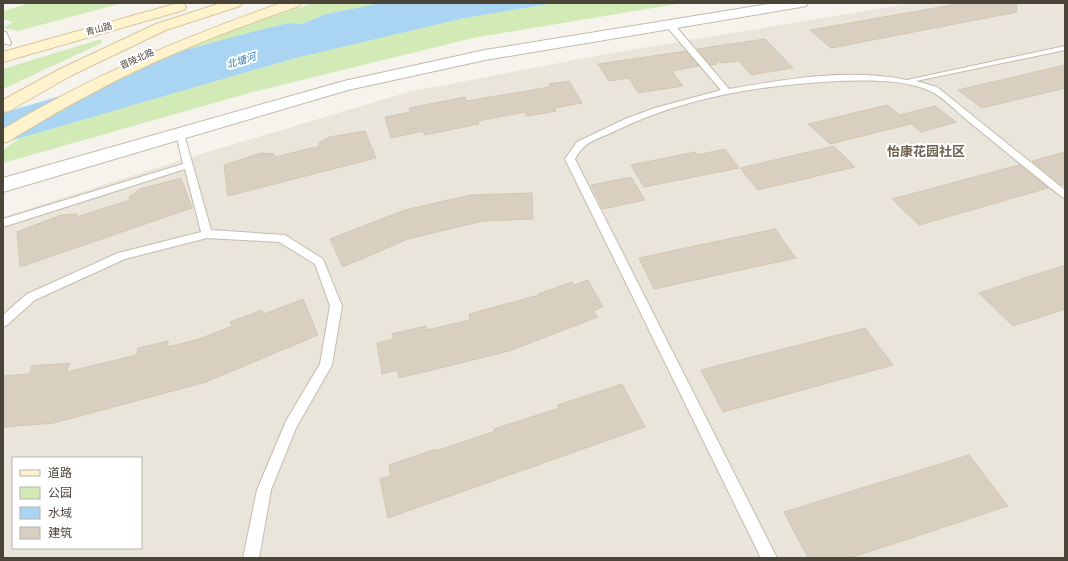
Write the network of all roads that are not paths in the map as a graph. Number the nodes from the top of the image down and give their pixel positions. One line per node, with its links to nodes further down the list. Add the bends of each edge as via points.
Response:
1 (153, 3): 8 (main road, 青山路)
2 (196, 3): 8 (main road, 青山路)
3 (235, 3): 12 (main road, 晋陵北路, via 161,27 66,72)
4 (275, 3): 13 (main road, 晋陵北路, via 186,37 70,89)
5 (294, 3): 15 (main road, via 195,39 106,80)
6 (801, 3): 7 (street)
7 (670, 25): 11 (lane); 14 (street, via 485,55 344,86)
8 (4, 45)
9 (1065, 48): 10 (lane)
10 (908, 81): 11 (lane, via 851,78); 18 (lane, via 934,89)
11 (727, 92): 23 (lane, via 670,106 618,125 577,147 570,159)
12 (3, 107)
13 (3, 126)
14 (180, 134): 16 (lane); 17 (street)
15 (3, 137)
16 (189, 165): 19 (lane); 20 (lane)
17 (3, 185)
18 (1065, 195)
19 (3, 223)
20 (207, 234): 21 (lane, via 122,256 31,297); 22 (lane, via 281,238 319,262 336,306 326,365 291,425 264,490)
21 (3, 322)
22 (251, 558)
23 (769, 558)

